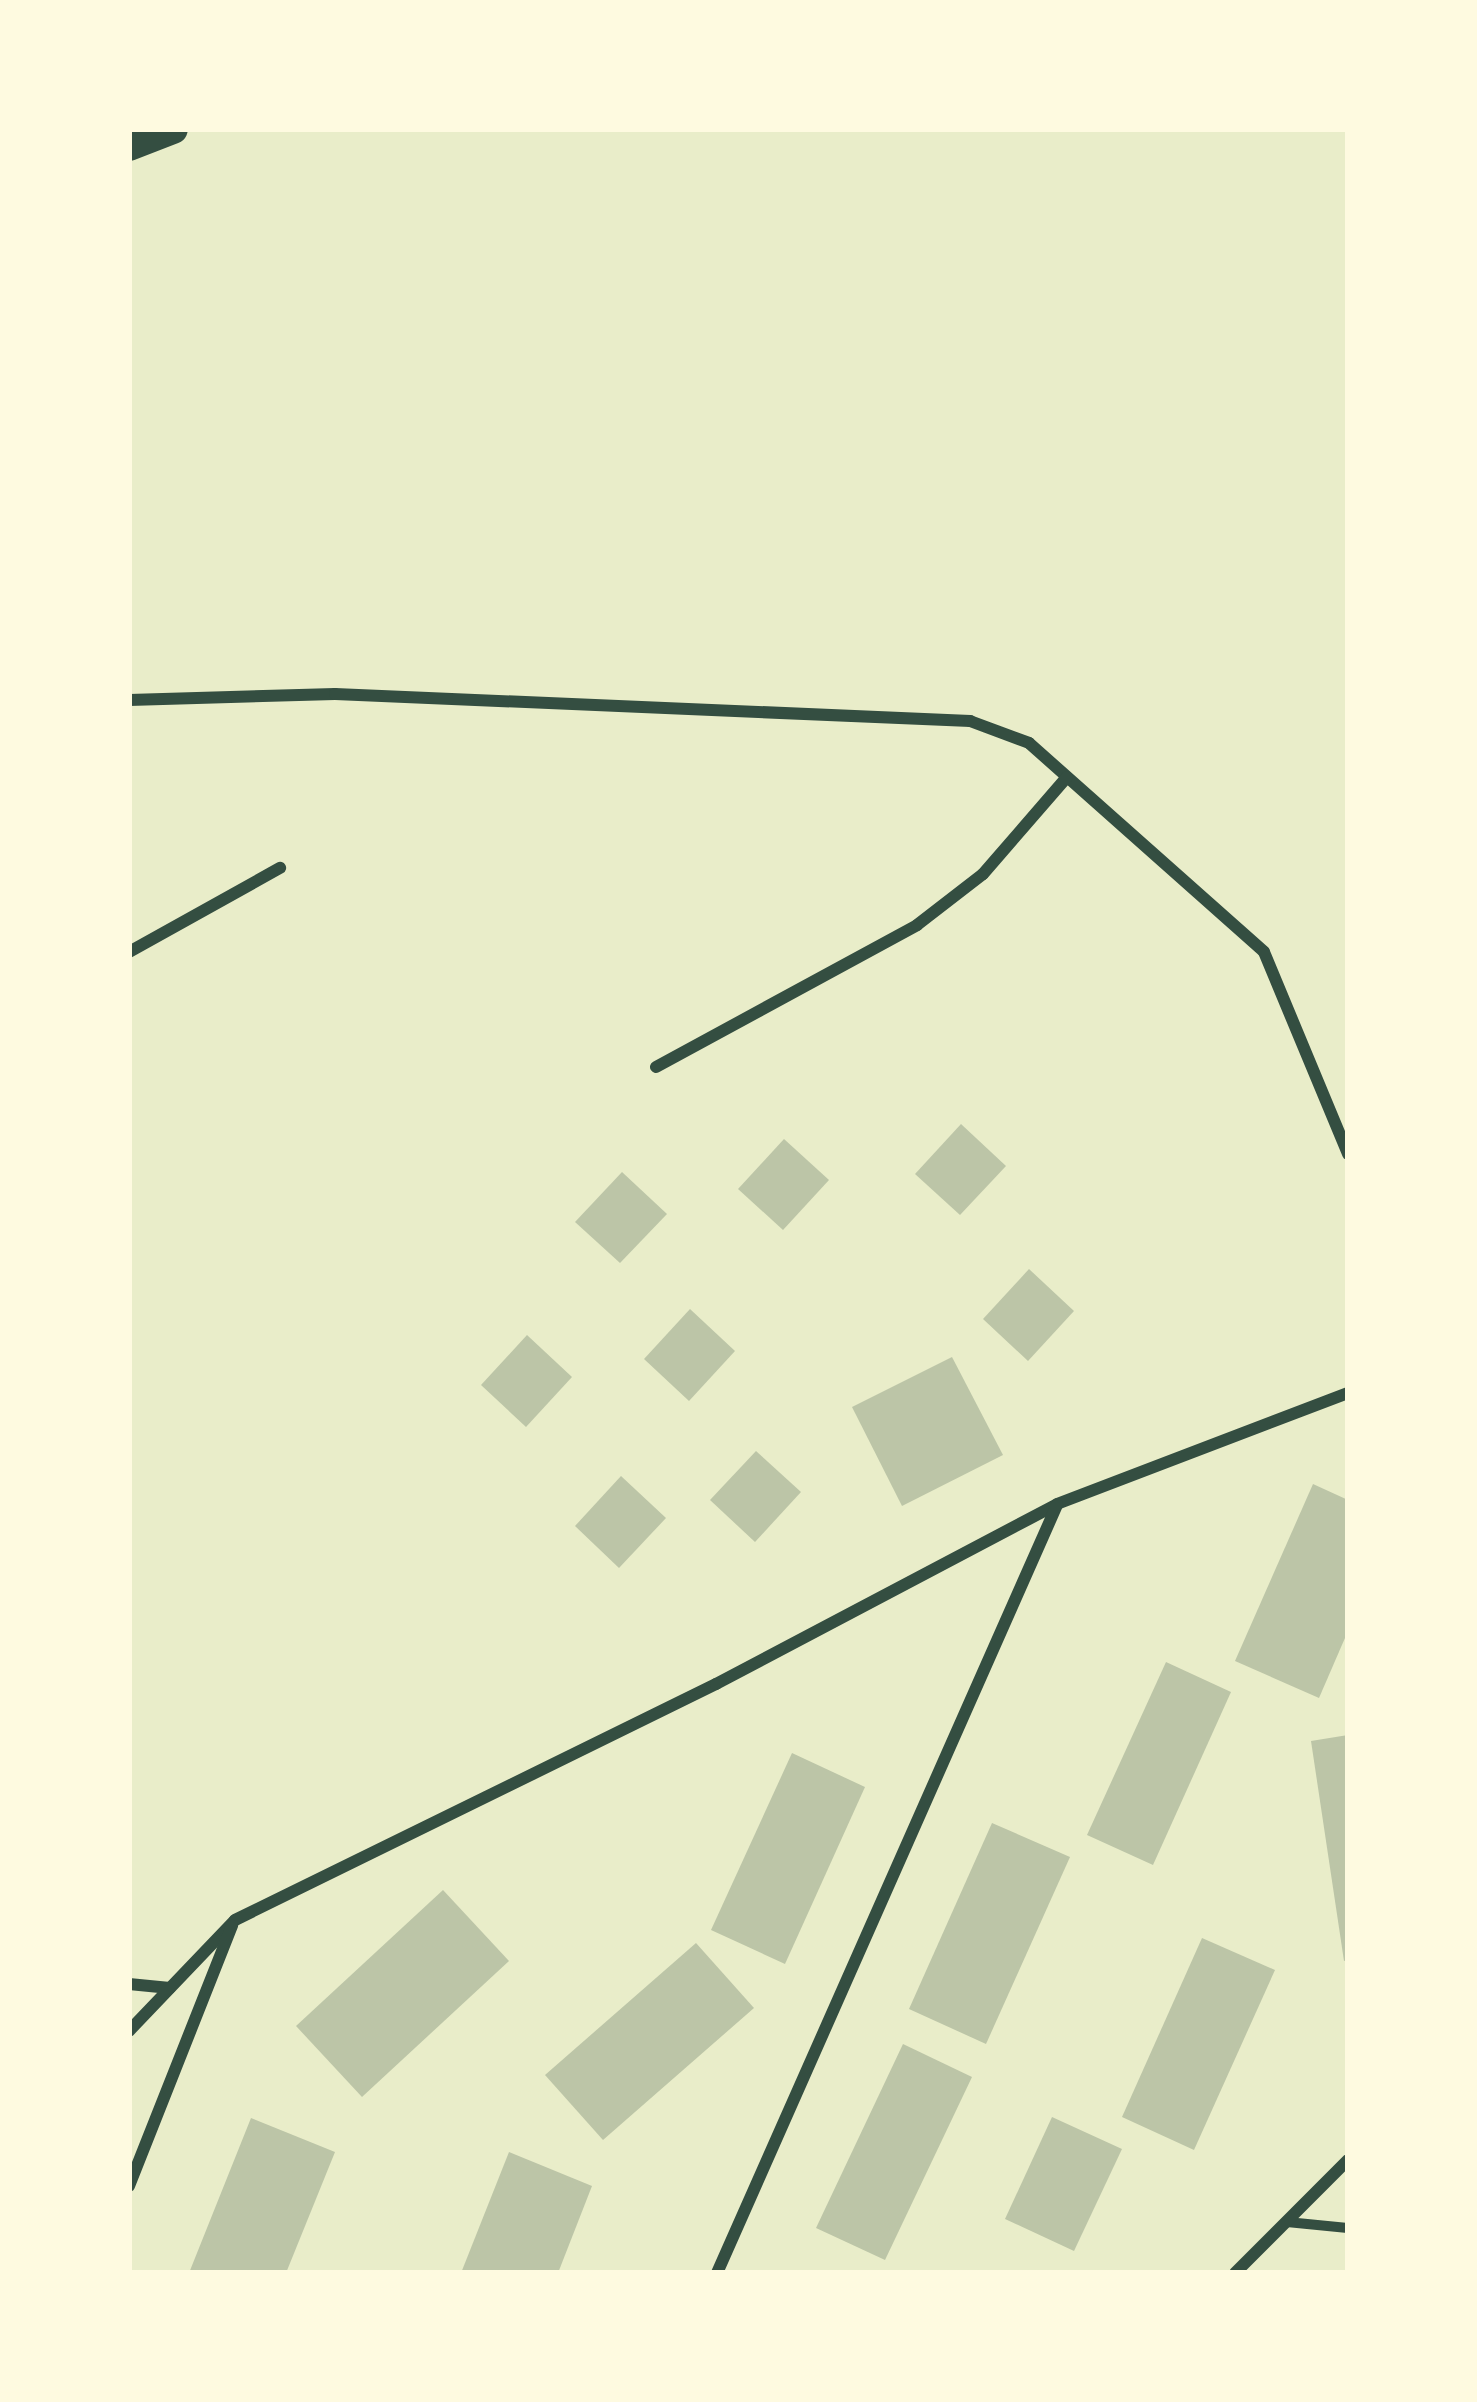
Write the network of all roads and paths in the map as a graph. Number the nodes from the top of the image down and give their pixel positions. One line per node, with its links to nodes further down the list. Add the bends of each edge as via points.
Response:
1 (173, 129): 2 (main road)
2 (129, 146)
3 (129, 700): 4 (street, via 334,694 970,721 1029,743)
4 (1067, 777): 7 (street, via 983,874 917,925); 8 (street, via 1264,952)
5 (280, 868): 6 (street)
6 (129, 952)
7 (656, 1067)
8 (1348, 1154)
9 (1348, 1393): 10 (street)
10 (1057, 1504): 11 (street, via 716,1684); 19 (street)
11 (235, 1920): 13 (street); 16 (street)
12 (129, 1984): 13 (street)
13 (170, 1988): 14 (street)
14 (129, 2031)
15 (1348, 2160): 17 (street)
16 (129, 2186)
17 (1286, 2222): 18 (street); 20 (street)
18 (1348, 2228)
19 (717, 2273)
20 (1235, 2273)

